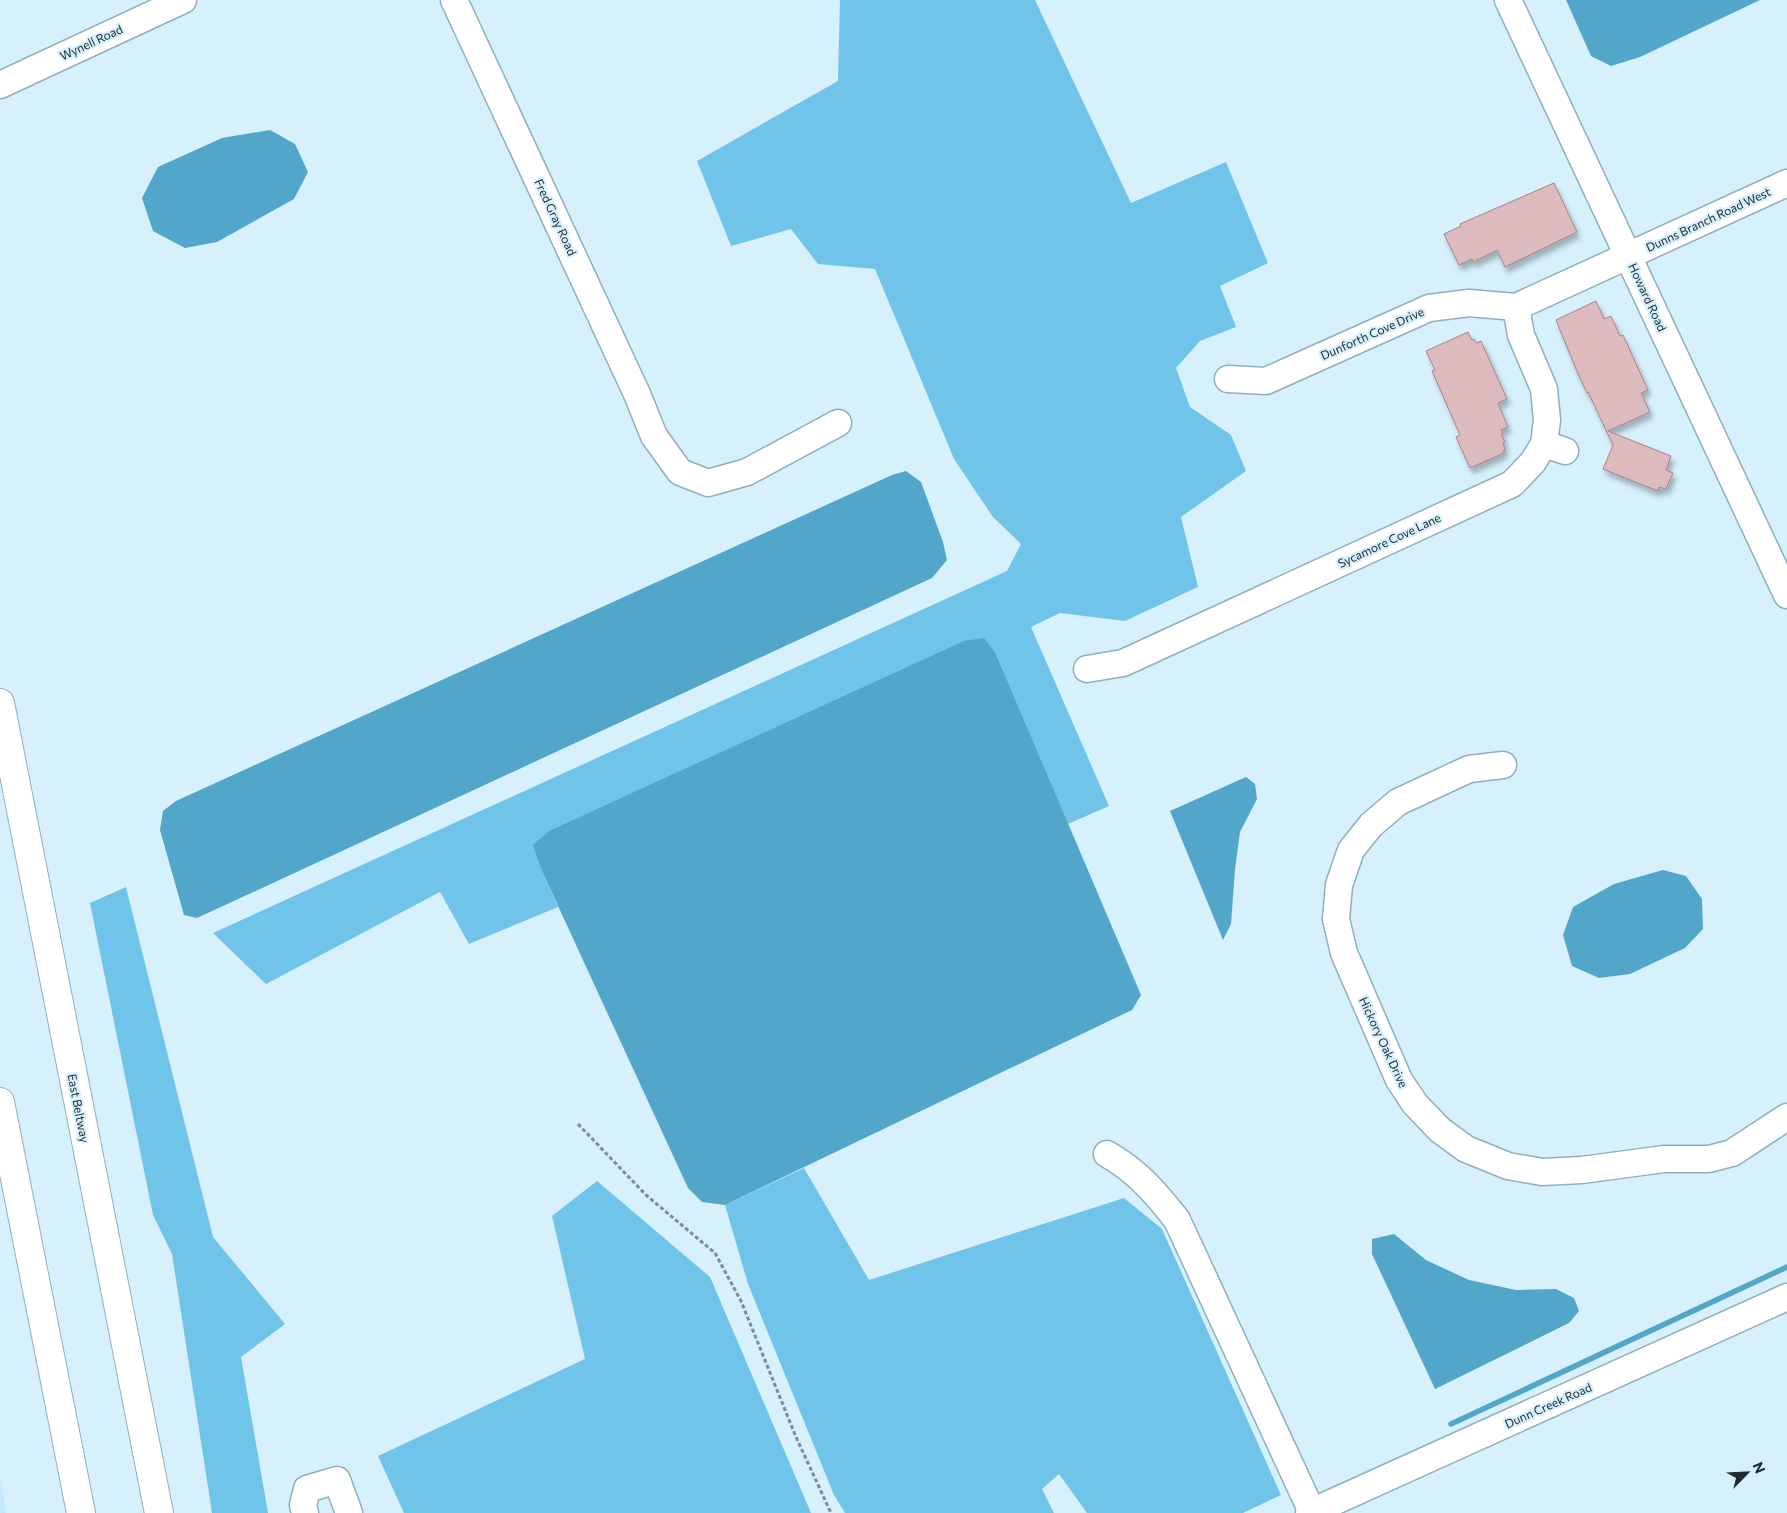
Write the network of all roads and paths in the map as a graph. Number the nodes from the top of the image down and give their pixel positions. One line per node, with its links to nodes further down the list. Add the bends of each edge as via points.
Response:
1 (183, 0): 4 (street, Wynell Road)
2 (454, 0): 9 (street, Fred Gray Road, via 654,436 680,472 708,483 747,472)
3 (1508, 0): 6 (street, Howard Road)
4 (0, 85)
5 (1787, 183): 6 (street, Dunns Branch Road West)
6 (1629, 256): 7 (street, Dunforth Cove Drive); 10 (street, Howard Road)
7 (1516, 307): 8 (street, Dunforth Cove Drive, via 1469,303 1429,308 1266,380); 11 (street, Sycamore Cove Lane, via 1521,335 1544,389 1546,420 1554,447 1533,462 1512,484 1123,663)
8 (1228, 379)
9 (838, 423)
10 (1787, 595)
11 (1087, 670)
12 (0, 703): 23 (highway, East Beltway)
13 (1503, 765): 15 (street, Hickory Oak Drive, via 1470,769 1398,802 1371,825 1352,850 1339,885 1336,919 1344,953 1399,1080 1415,1104 1440,1130 1466,1149 1508,1166 1542,1172 1664,1159 1709,1159 1732,1153)
14 (0, 1102): 20 (highway)
15 (1787, 1117)
16 (578, 1124): 26 (path, via 646,1195 714,1253 742,1301 796,1437)
17 (0, 1150): 20 (highway)
18 (1106, 1154): 21 (street, via 1126,1164 1155,1192 1177,1220)
19 (1787, 1297): 21 (street, Dunn Creek Road)
20 (44, 1321): 22 (highway)
21 (1310, 1512)
22 (81, 1513)
23 (159, 1513)
24 (305, 1513): 25 (street, via 303,1505 307,1490 337,1480)
25 (350, 1513)
26 (831, 1513)

